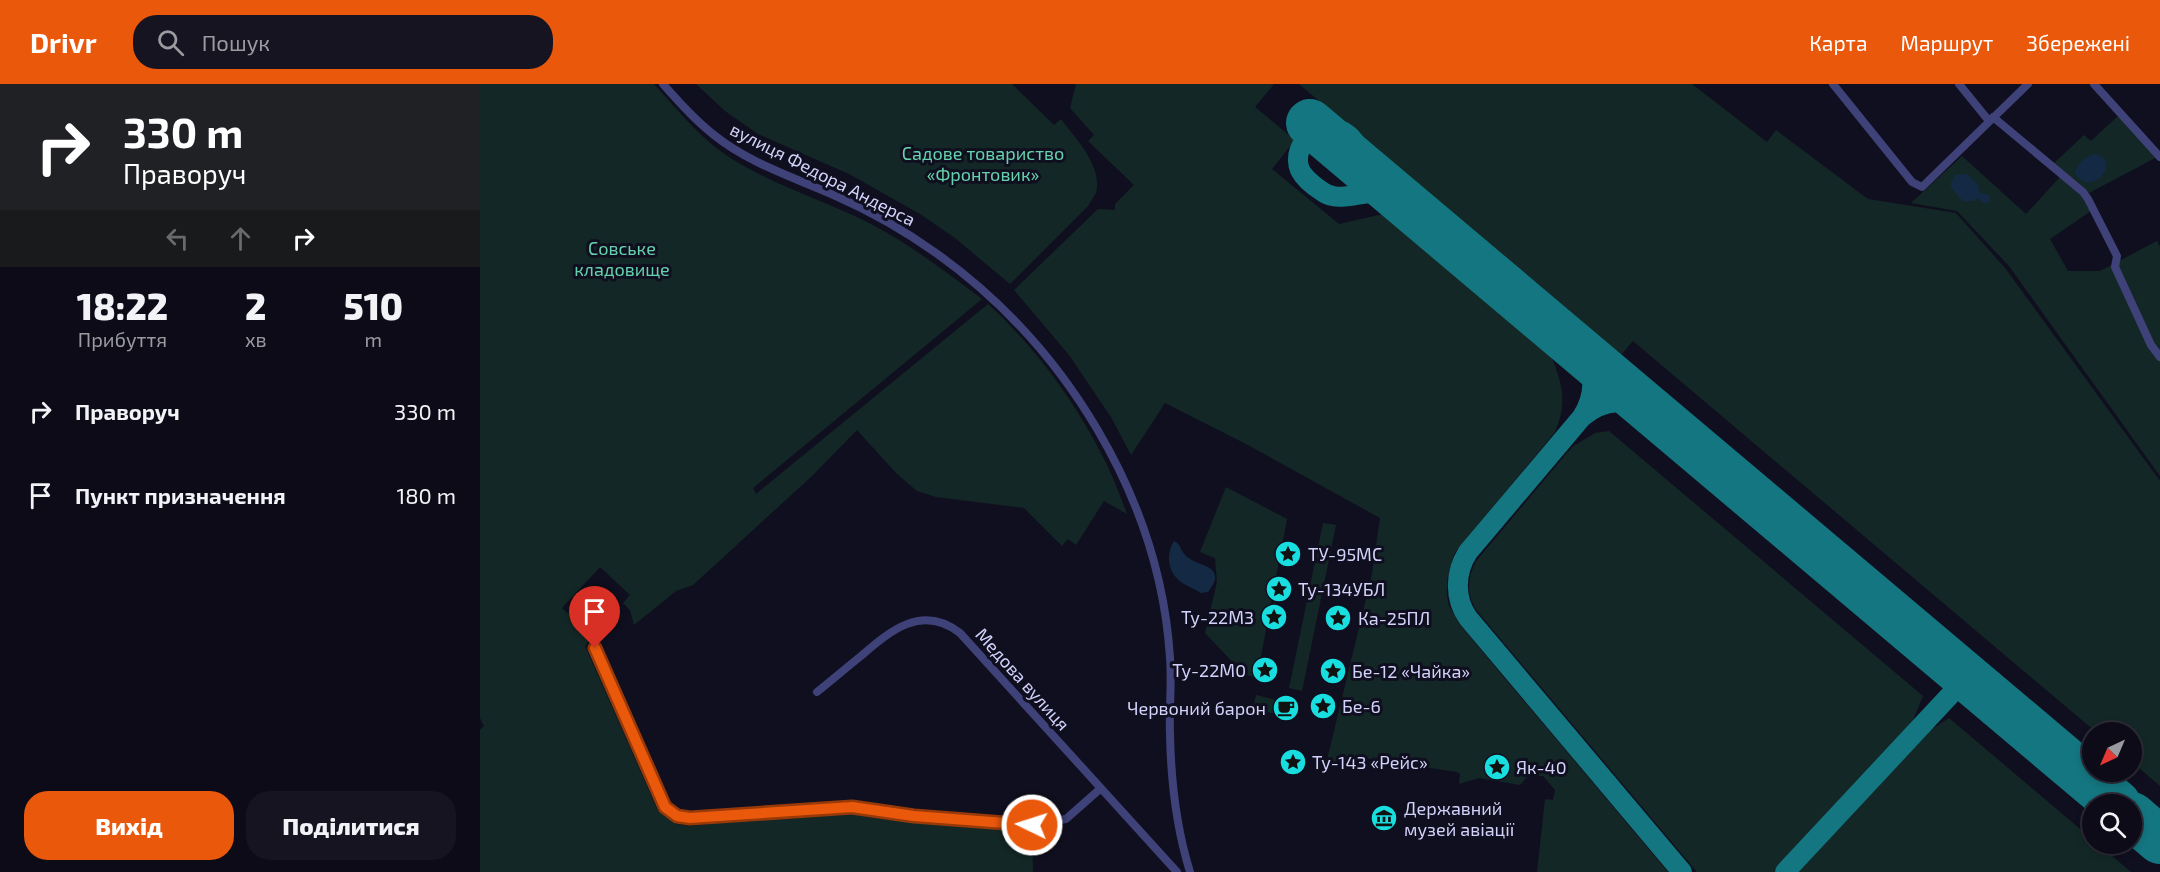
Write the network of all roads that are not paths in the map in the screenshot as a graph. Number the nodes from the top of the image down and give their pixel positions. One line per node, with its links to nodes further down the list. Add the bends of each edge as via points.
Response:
1 (663, 84): 13 (street, вулиця Федора Андерса, via 714,136 744,155 885,220 936,253 1014,318 1086,411 1126,487 1156,570 1170,658 1172,788)
2 (1833, 84): 6 (street, via 1912,182 1922,187)
3 (1959, 84): 6 (street)
4 (2028, 84): 6 (street)
5 (2094, 84): 7 (street)
6 (1991, 119): 8 (street, via 2088,199 2117,256 2115,267)
7 (2160, 156)
8 (2160, 357)
9 (595, 648): 11 (street, via 665,807 677,816 852,807 1032,825 1066,819)
10 (817, 692): 11 (street, Медова вулиця, via 891,631 928,620 942,622 960,633)
11 (1101, 789): 12 (street, Медова вулиця)
12 (1177, 872)
13 (1190, 872)

